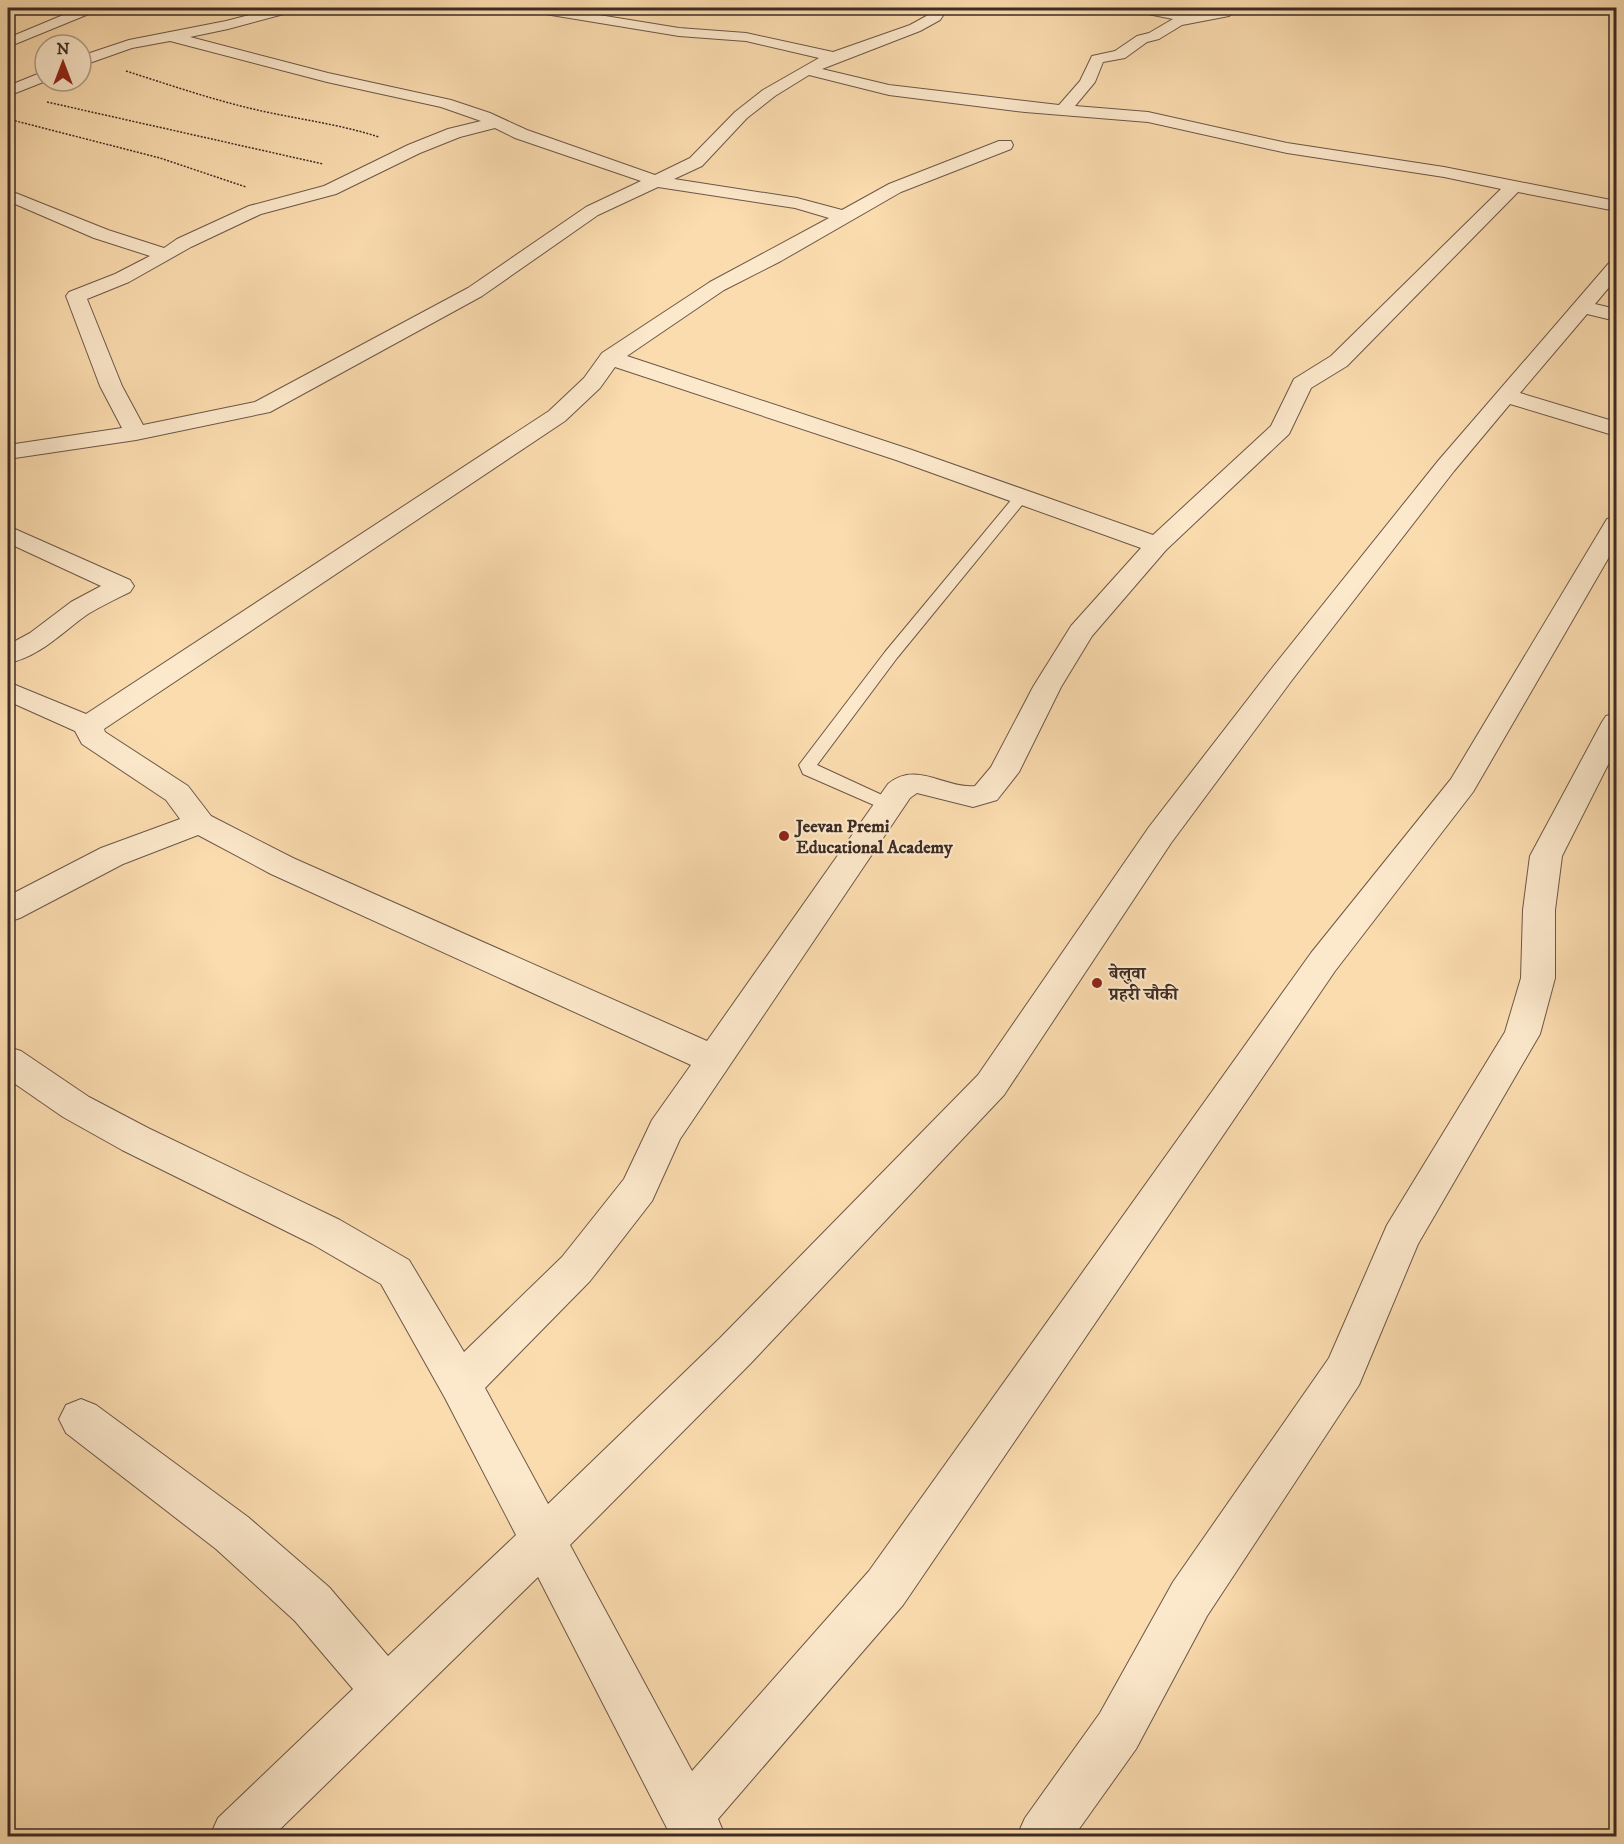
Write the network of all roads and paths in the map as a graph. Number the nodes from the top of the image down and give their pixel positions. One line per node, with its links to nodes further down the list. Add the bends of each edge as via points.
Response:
1 (23, 8): 8 (path)
2 (91, 8): 9 (street)
3 (291, 8): 11 (street)
4 (533, 8): 14 (street, via 679,32 746,37)
5 (941, 8): 14 (street, via 915,28)
6 (1138, 8): 10 (street)
7 (1231, 8): 10 (street, via 1224,13)
8 (8, 12)
9 (55, 14): 12 (street)
10 (1189, 18): 20 (street, via 1142,39 1120,55 1097,59 1087,82)
11 (170, 36): 13 (street); 22 (street, via 445,103)
12 (8, 43)
13 (93, 57)
14 (834, 57): 15 (street)
15 (807, 70): 20 (street, via 889,90); 26 (street, via 741,115 696,162)
16 (124, 71): 23 (path, via 208,97)
17 (33, 81): 18 (street)
18 (8, 91)
19 (46, 102): 25 (path)
20 (1063, 110): 27 (street, via 1148,117 1287,148)
21 (8, 119): 28 (path, via 160,158)
22 (497, 122): 25 (street, via 444,137); 26 (street)
23 (379, 137)
24 (1005, 145): 31 (street, via 895,188)
25 (364, 173): 32 (street, via 330,189 255,210)
26 (657, 181): 31 (street, via 797,203); 38 (street, via 592,211 475,292 262,407)
27 (1515, 185): 30 (street); 43 (street, via 1339,361 1302,384 1281,429)
28 (250, 189)
29 (8, 195): 32 (street, via 101,234)
30 (1617, 206)
31 (845, 217): 35 (street, via 717,286)
32 (166, 255): 38 (street, via 76,296 111,386)
33 (1617, 267): 34 (street)
34 (1600, 311): 36 (street)
35 (610, 358): 40 (street); 47 (street, via 592,383 557,416)
36 (1506, 396): 37 (street); 55 (street, via 1282,674 1160,836 991,1085 735,1352)
37 (1617, 429)
38 (136, 433): 39 (street)
39 (8, 452)
40 (1022, 496): 43 (street); 48 (lane, via 891,655 808,765 815,773)
41 (1617, 524): 57 (street, via 1462,785 1316,972 886,1588)
42 (8, 534): 44 (street, via 121,586 80,608 40,639)
43 (1157, 545): 48 (street, via 1081,632 1047,687 1004,772 986,793 973,797 907,784)
44 (8, 655)
45 (8, 691): 47 (street)
46 (1617, 722): 59 (street, via 1546,856 1539,910 1538,978 1522,1034 1401,1237 1344,1371 1190,1599 1118,1731)
47 (88, 726): 49 (street, via 92,738 177,793)
48 (889, 805): 51 (street)
49 (200, 823): 50 (street, via 112,856); 51 (street, via 303,876)
50 (8, 910)
51 (713, 1059): 53 (street, via 665,1131 638,1190 576,1269)
52 (8, 1061): 53 (street, via 135,1139 326,1232 395,1272)
53 (460, 1384): 55 (street)
54 (81, 1419): 56 (street, via 232,1533 294,1588)
55 (542, 1541): 56 (street); 57 (street)
56 (386, 1690): 58 (street)
57 (694, 1825)
58 (236, 1836)
59 (1043, 1836)

